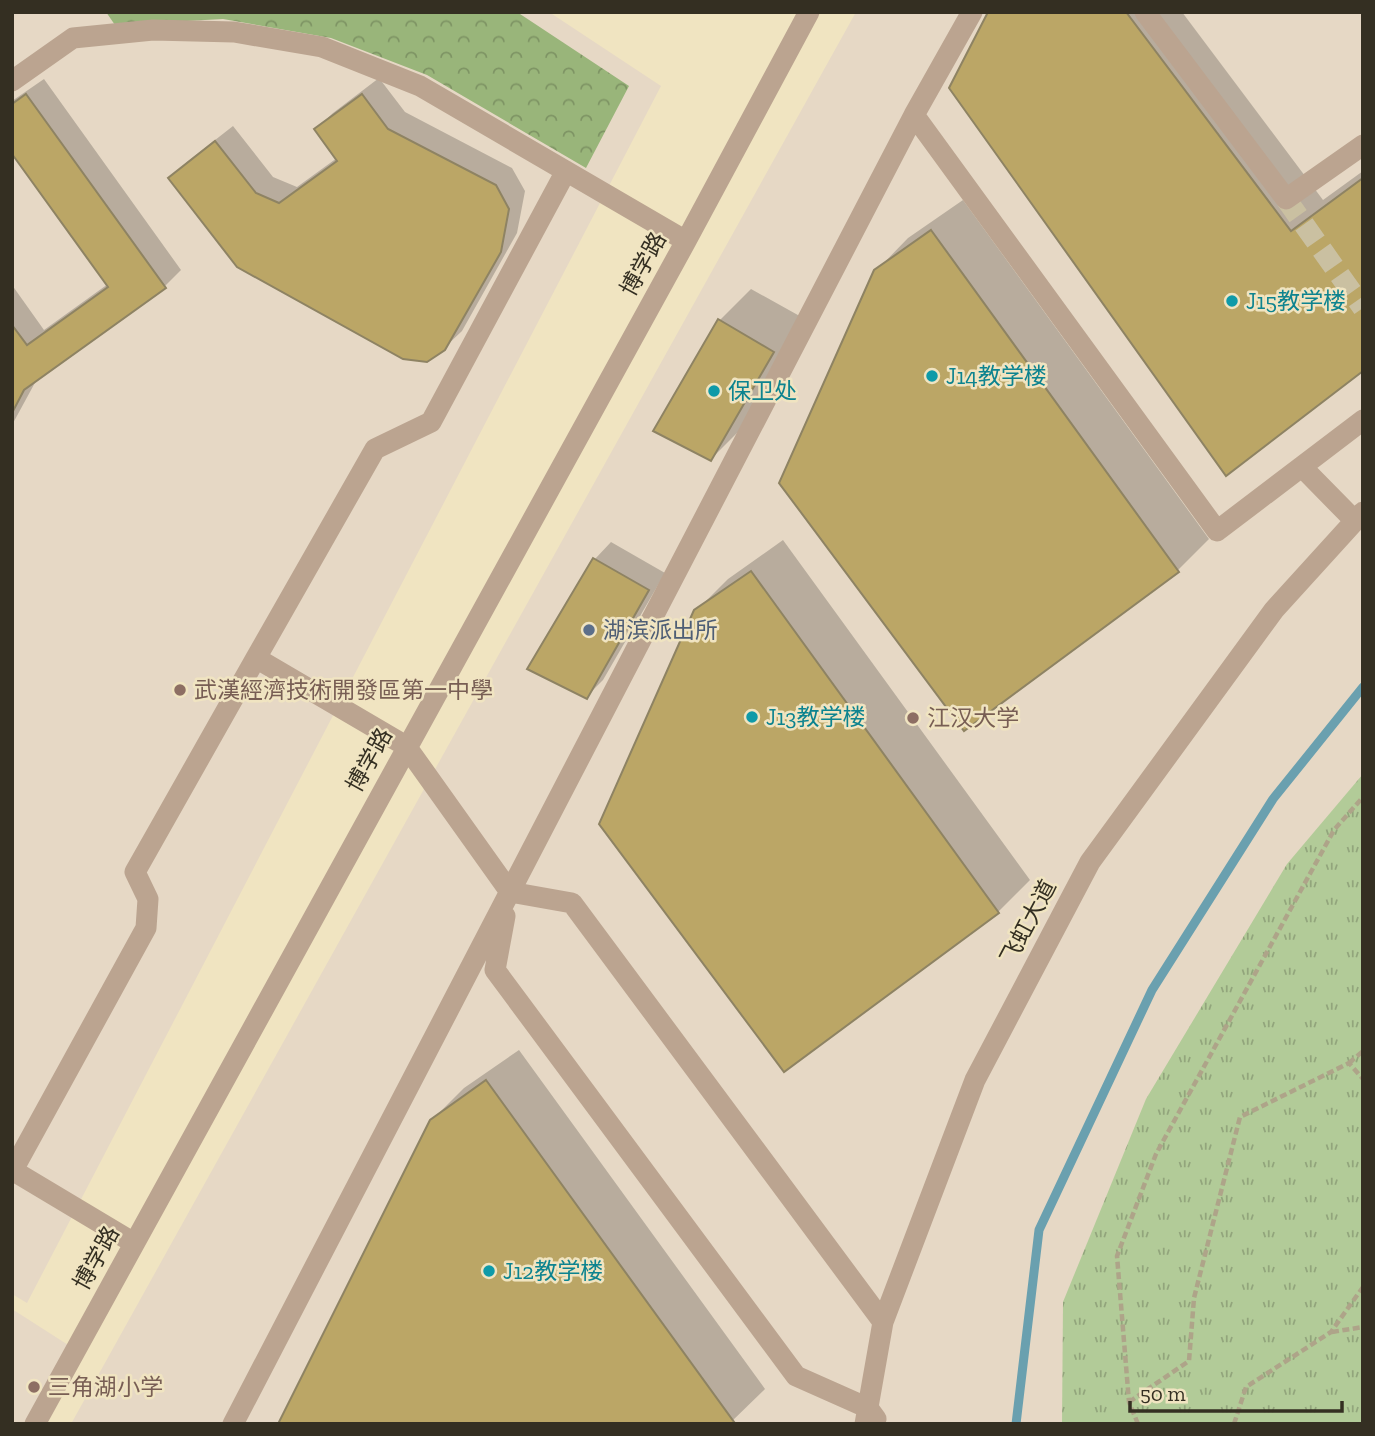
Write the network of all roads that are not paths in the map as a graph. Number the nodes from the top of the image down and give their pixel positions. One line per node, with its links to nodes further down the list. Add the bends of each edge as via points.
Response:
1 (809, 12): 8 (street, 博学路)
2 (972, 12): 5 (street)
3 (1145, 12): 6 (street, via 1286,200)
4 (12, 81): 7 (street, via 73,38 153,30 234,32 322,47 420,86)
5 (914, 116): 10 (street, via 1217,531); 14 (street)
6 (1363, 145)
7 (566, 171): 8 (street); 12 (street, via 431,422 375,449)
8 (686, 241): 13 (street, 博学路)
9 (1363, 420): 10 (street)
10 (1302, 467): 11 (street)
11 (1358, 516): 17 (street, 飞虹大道, via 1274,610 1090,862 975,1080)
12 (256, 658): 13 (street); 15 (street, via 135,872 148,899 146,928)
13 (406, 746): 14 (street); 16 (street, 博学路)
14 (510, 892): 17 (street, via 572,903); 18 (street, via 495,970 796,1376); 20 (street)
15 (12, 1170): 16 (street)
16 (134, 1243): 19 (street, 博学路)
17 (883, 1322): 18 (street, 飞虹大道)
18 (871, 1419)
19 (35, 1424)
20 (233, 1424)

